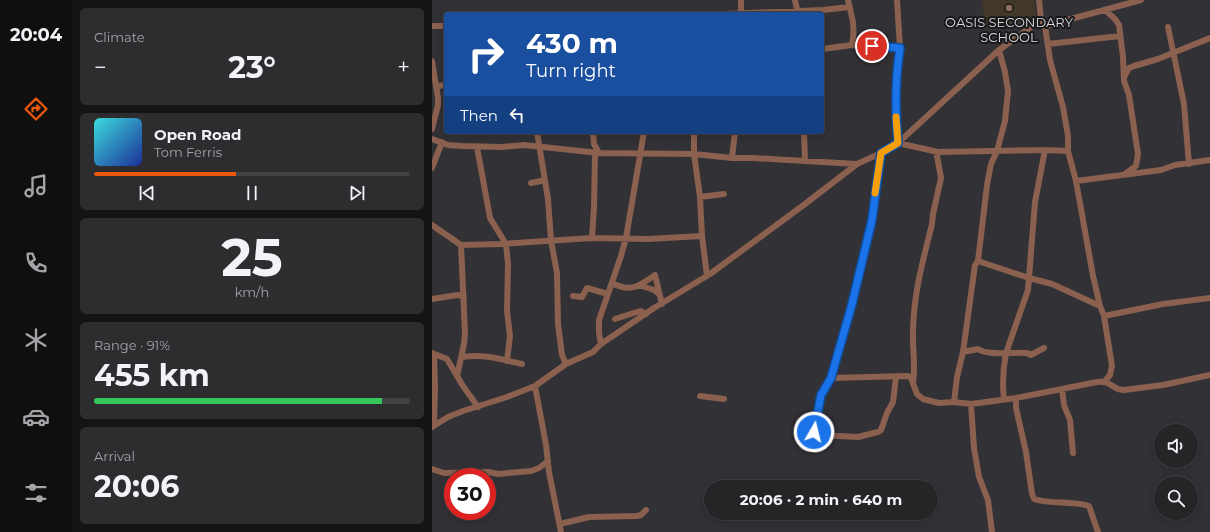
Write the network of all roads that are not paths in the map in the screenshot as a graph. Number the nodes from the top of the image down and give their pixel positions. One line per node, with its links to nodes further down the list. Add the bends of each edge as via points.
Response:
1 (741, 0): 9 (street)
2 (795, 0): 10 (street)
3 (898, 0): 21 (street)
4 (1039, 0): 11 (street)
5 (1141, 0): 7 (street)
6 (849, 3): 10 (street, via 822,10); 20 (street, via 854,28)
7 (1123, 5): 8 (street); 12 (street, via 1116,11)
8 (1105, 10): 12 (street); 15 (street)
9 (741, 12)
10 (797, 12)
11 (1041, 18): 15 (street); 23 (street)
12 (1115, 19): 17 (street, via 1119,25)
13 (432, 26): 14 (street)
14 (444, 26)
15 (1045, 26): 19 (street)
16 (1168, 27): 24 (street)
17 (1120, 36): 19 (street); 25 (street)
18 (1210, 38): 24 (street)
19 (1048, 44): 45 (street, via 1063,107)
20 (852, 45): 21 (street); 22 (street)
21 (900, 48): 40 (street, via 896,104)
22 (824, 49)
23 (999, 50): 40 (street); 44 (street, via 1008,91)
24 (1174, 52): 27 (street); 55 (street, via 1184,104)
25 (1123, 57): 27 (street); 28 (street)
26 (432, 61): 30 (street)
27 (1134, 66): 28 (street)
28 (1124, 77): 56 (street, via 1138,154)
29 (444, 85): 30 (street)
30 (437, 87): 31 (street, via 438,105)
31 (432, 129)
32 (537, 134): 42 (street)
33 (593, 134): 46 (street)
34 (644, 134): 48 (street)
35 (694, 134): 50 (street)
36 (735, 134): 51 (street)
37 (804, 134): 53 (street)
38 (432, 139): 39 (street)
39 (442, 142): 41 (street, via 448,145); 57 (street)
40 (898, 143): 47 (street); 49 (street)
41 (477, 147): 42 (street); 71 (street, via 490,218)
42 (539, 147): 46 (street); 60 (street)
43 (1045, 150): 44 (street); 45 (street); 74 (street, via 1035,202)
44 (997, 151): 47 (street); 72 (street, via 991,164 987,185)
45 (1068, 151): 61 (street)
46 (597, 152): 48 (street); 67 (street)
47 (938, 152): 102 (street, via 941,178 916,293)
48 (640, 153): 50 (street); 68 (street)
49 (881, 153): 54 (street); 100 (street, via 872,220)
50 (694, 154): 51 (street); 64 (street)
51 (732, 158): 53 (street)
52 (1210, 160): 55 (street)
53 (805, 161): 54 (street)
54 (857, 164): 73 (street)
55 (1189, 164): 58 (street)
56 (1136, 166): 58 (street); 59 (street)
57 (432, 168)
58 (1144, 172): 59 (street)
59 (1125, 174): 61 (street)
60 (545, 180): 62 (street); 69 (street)
61 (1076, 181): 84 (street, via 1085,240)
62 (531, 183)
63 (724, 194): 64 (street)
64 (700, 197): 66 (street)
65 (432, 225): 70 (street)
66 (702, 236): 68 (street); 73 (street)
67 (592, 238): 68 (street); 69 (street)
68 (626, 238): 75 (street)
69 (551, 240): 71 (street); 96 (street, via 557,273 558,324 562,355)
70 (461, 244): 71 (street); 80 (street)
71 (506, 244): 94 (street, via 510,336)
72 (978, 261): 74 (street); 90 (street, via 975,265)
73 (707, 276): 83 (street)
74 (1029, 278): 84 (street, via 1052,284); 92 (street, via 1028,290)
75 (612, 283): 76 (street, via 622,288); 77 (street)
76 (639, 285): 78 (street); 78 (street, via 655,275)
77 (608, 294): 79 (street, via 587,288 582,297); 88 (street, via 599,320)
78 (660, 294): 83 (street)
79 (573, 296)
80 (464, 297): 82 (street, via 458,295); 93 (street, via 465,333)
81 (1210, 298): 86 (street)
82 (432, 299)
83 (662, 304): 85 (street)
84 (1100, 306): 86 (street)
85 (646, 314): 87 (street, via 640,311); 88 (street)
86 (1104, 316): 101 (street, via 1112,366)
87 (615, 320)
88 (602, 344): 96 (street, via 588,355)
89 (1044, 348): 92 (street, via 1032,355)
90 (963, 352): 92 (street, via 978,349); 109 (street)
91 (433, 353): 98 (street, via 447,359); 112 (street)
92 (1006, 353): 108 (street, via 1002,378)
93 (462, 357): 94 (street, via 485,356); 98 (street)
94 (507, 360): 95 (street)
95 (522, 364)
96 (566, 364): 103 (street)
97 (1210, 375): 101 (street, via 1128,390 1120,390)
98 (457, 376): 111 (street)
99 (896, 377): 100 (street); 100 (street, via 893,402 881,430 851,437 820,435 814,432 821,395); 102 (street, via 909,377)
100 (831, 378)
101 (1105, 381): 104 (street)
102 (913, 382): 109 (street, via 917,394 923,399 939,403)
103 (535, 386): 111 (street); 114 (street)
104 (1062, 389): 106 (street); 113 (street, via 1064,405 1070,420)
105 (700, 396): 107 (street)
106 (1016, 398): 108 (street); 120 (street, via 1034,499 1090,506)
107 (724, 399)
108 (1004, 399): 110 (street)
109 (954, 402): 110 (street)
110 (971, 404): 119 (street, via 974,448 979,477 988,500)
111 (478, 407): 112 (street, via 448,417)
112 (433, 427)
113 (1073, 453)
114 (548, 461): 115 (street, via 531,471 498,474 444,473); 117 (street)
115 (432, 469)
116 (646, 510): 117 (street, via 637,516 589,517)
117 (560, 524): 118 (street)
118 (561, 532)
119 (992, 532)
120 (1098, 532)

